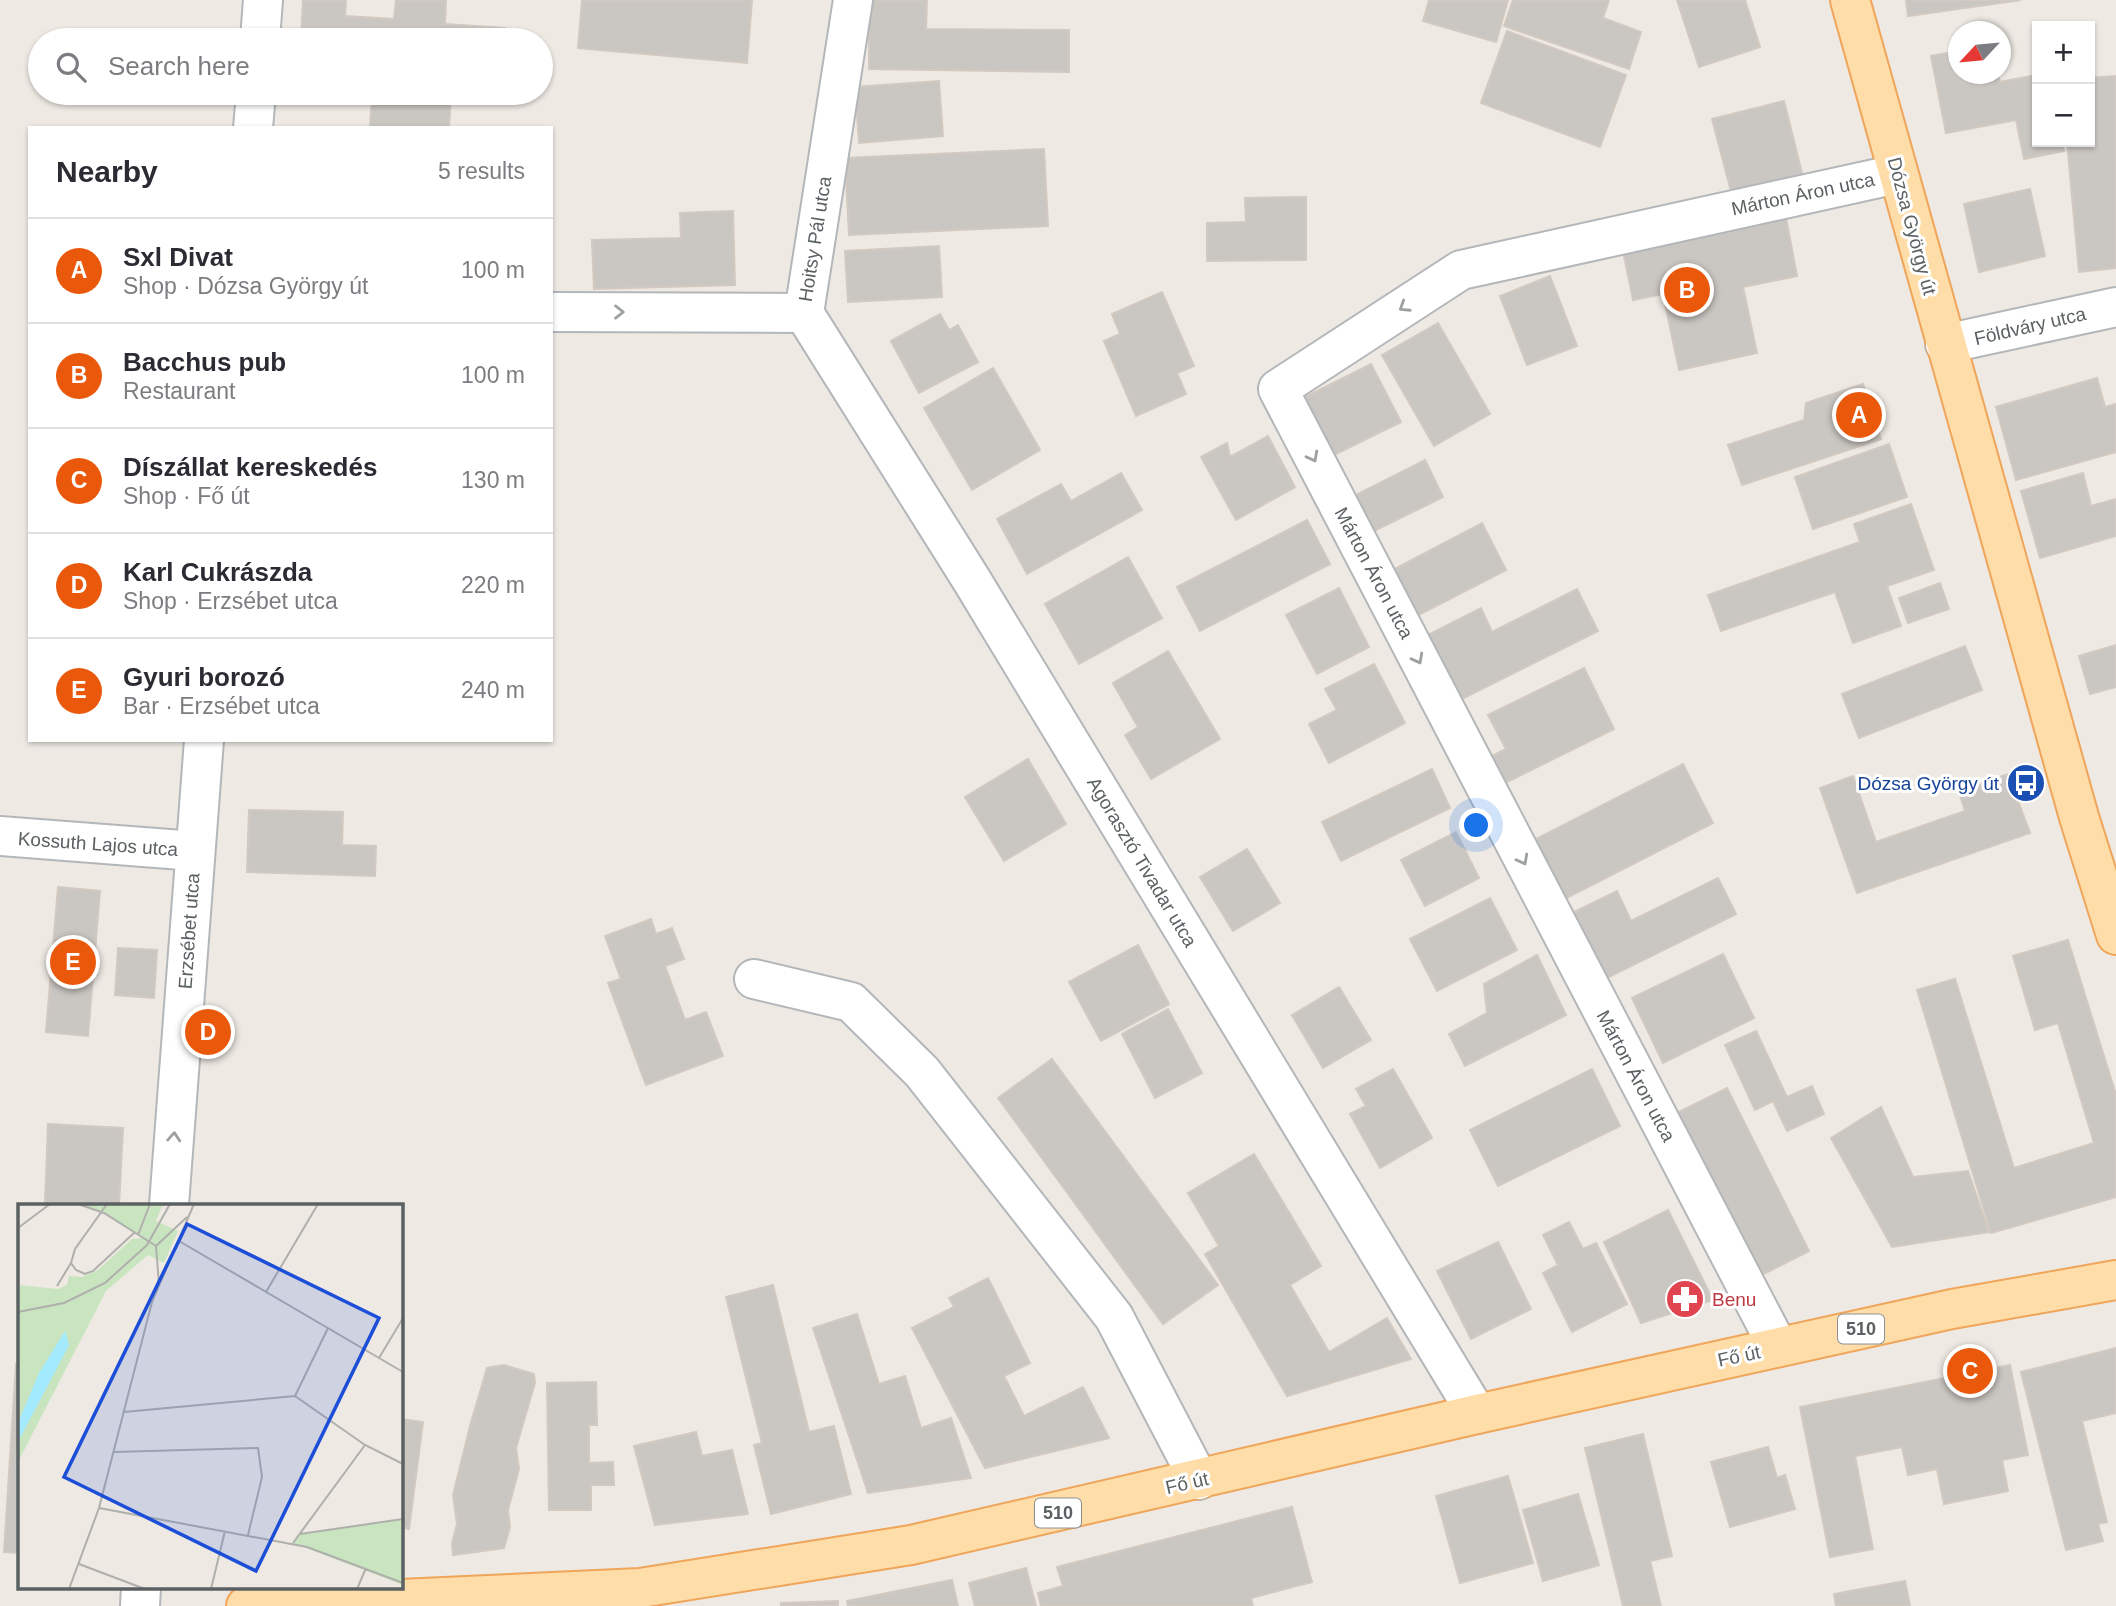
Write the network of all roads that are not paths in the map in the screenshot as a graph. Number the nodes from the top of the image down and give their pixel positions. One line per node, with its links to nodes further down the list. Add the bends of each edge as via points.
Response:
1 (263, 0): 4 (street)
2 (853, 0): 10 (street, Hoitsy Pál utca)
3 (1850, 0): 7 (main road, Dózsa György út)
4 (261, 28)
5 (255, 105): 6 (street)
6 (253, 126)
7 (1897, 174): 11 (main road, Dózsa György út); 19 (street, Márton Áron utca, one-way to 19, via 1461,270 1278,389)
8 (2116, 307): 11 (street, Földváry utca)
9 (553, 312): 10 (street, Hoitsy Pál utca, one-way to 10)
10 (804, 313): 20 (street, Agorasztó Tivadar utca, via 979,591)
11 (1945, 344): 15 (main road, Dózsa György út)
12 (204, 742): 14 (street, Erzsébet utca)
13 (0, 836): 14 (street, Kossuth Lajos utca)
14 (195, 851): 17 (street, Erzsébet utca, one-way to 14)
15 (2116, 934)
16 (754, 979): 21 (street, via 851,1002 922,1072 1114,1317)
17 (169, 1204)
18 (2116, 1280): 19 (main road, Fő út / 510)
19 (1778, 1347): 20 (main road, Fő út / 510)
20 (1477, 1414): 21 (main road, Fő út / 510)
21 (1199, 1480): 23 (main road, Fő út / 510, via 911,1545 640,1588)
22 (141, 1588): 24 (street)
23 (496, 1601): 25 (main road, Fő út / 510)
24 (140, 1606)
25 (246, 1606)

